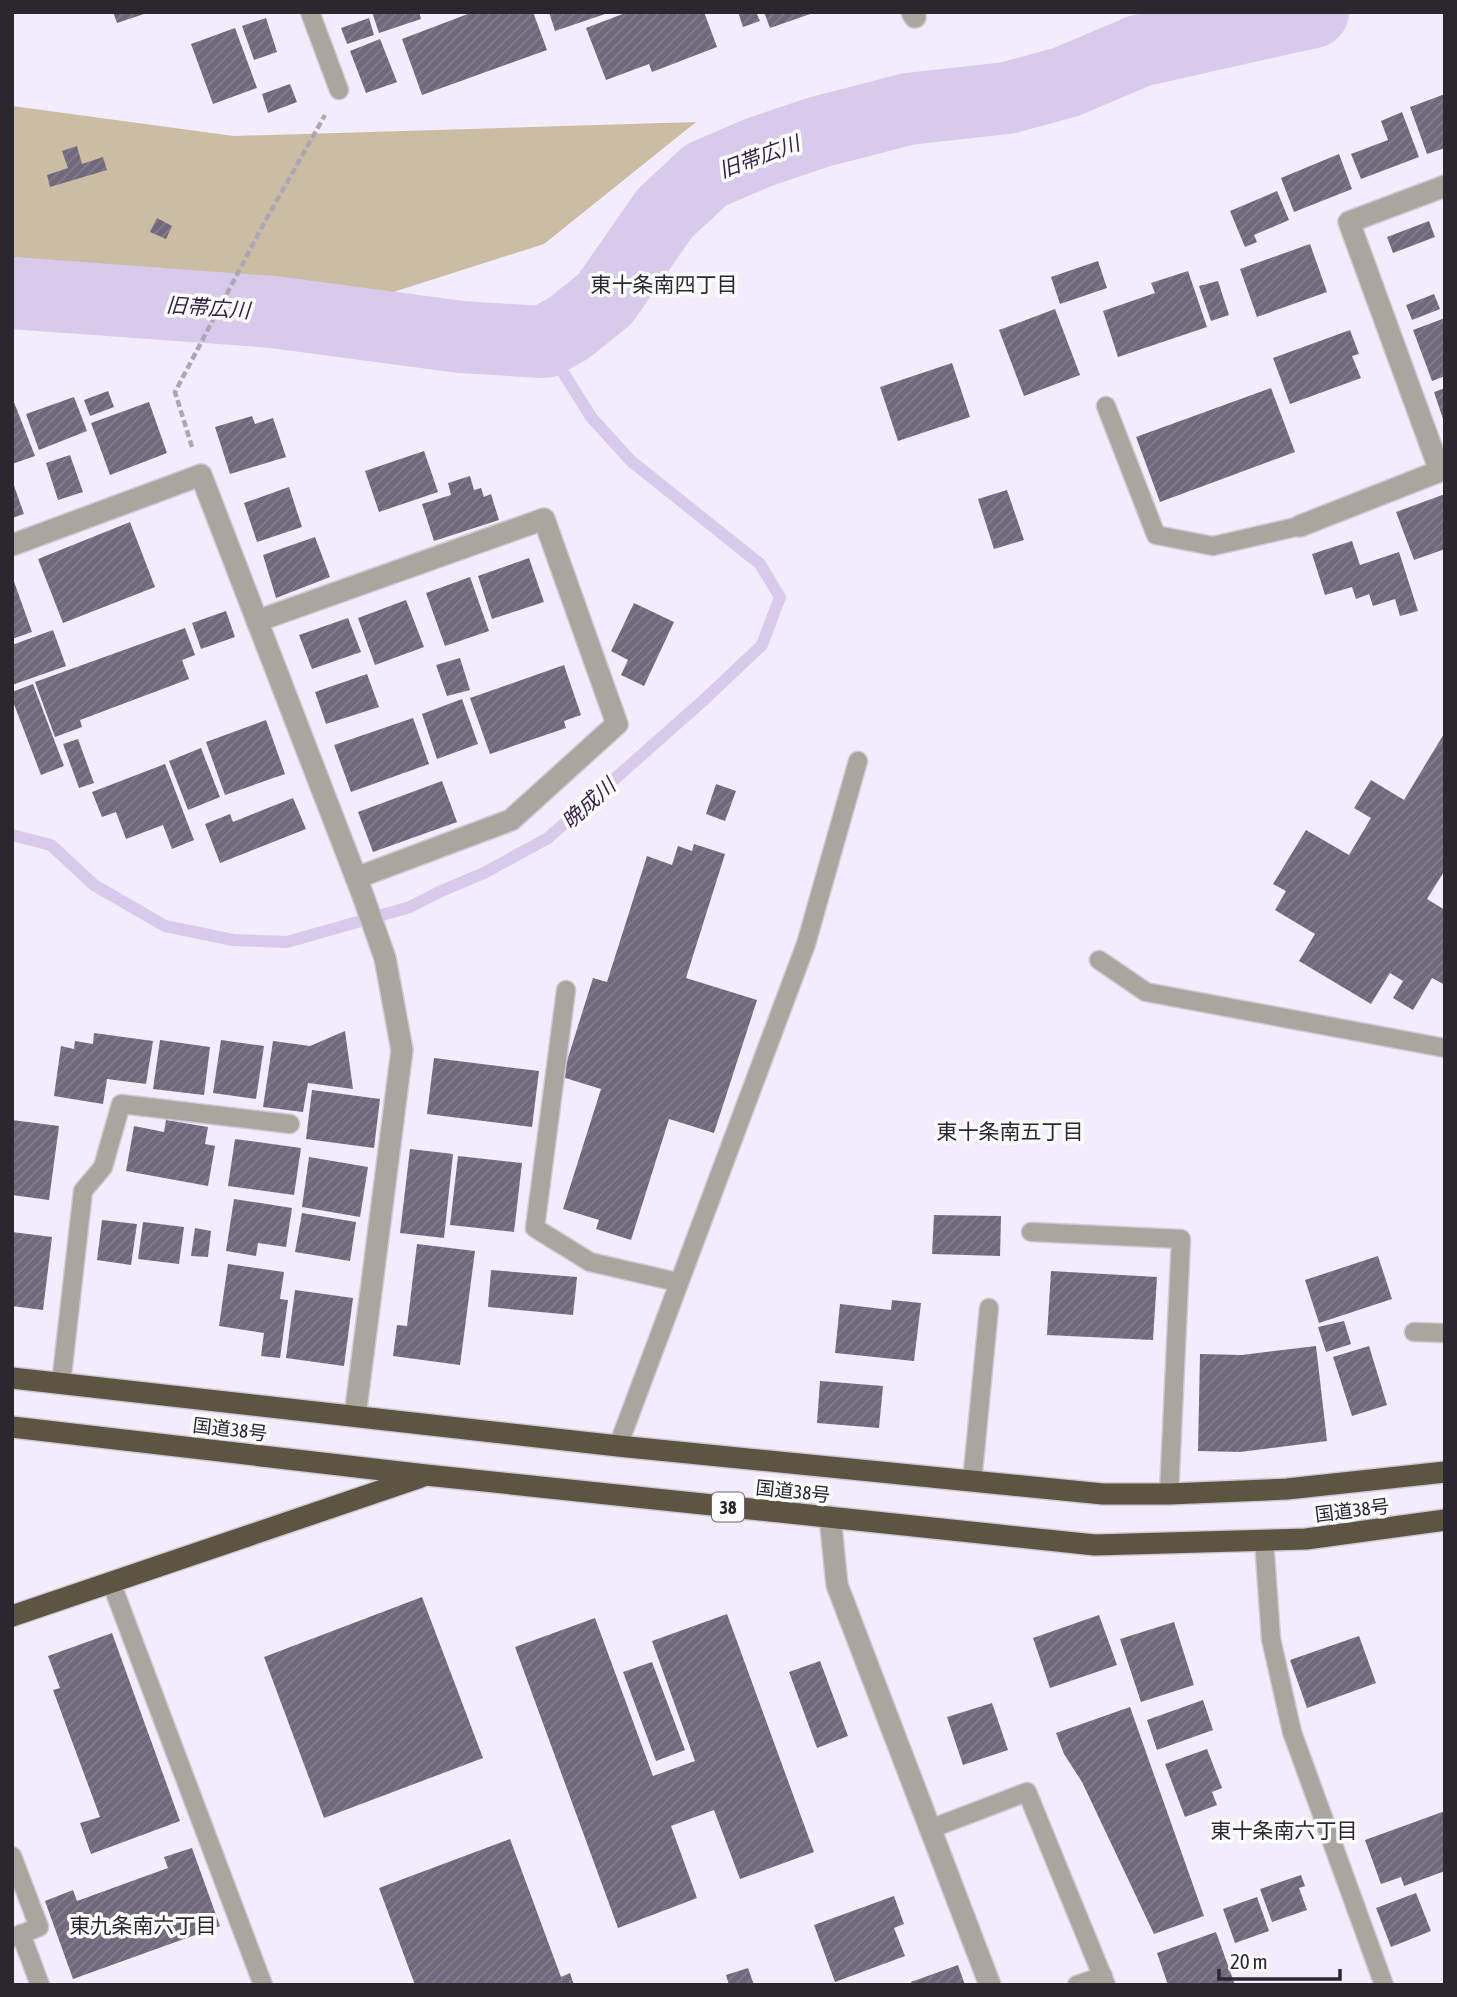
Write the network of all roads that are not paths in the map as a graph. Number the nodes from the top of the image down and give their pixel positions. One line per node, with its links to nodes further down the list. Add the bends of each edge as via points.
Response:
1 (310, 12): 2 (lane)
2 (339, 90)
3 (1445, 186): 5 (street, via 1349,222)
4 (1106, 406): 6 (lane, via 1156,536 1213,546)
5 (1443, 470): 6 (street)
6 (1300, 526)
7 (12, 545): 8 (street, via 201,475)
8 (257, 621): 10 (street); 10 (street, via 544,519 617,724 511,820)
9 (858, 761): 16 (lane, via 806,943)
10 (359, 886): 22 (street, via 385,958 402,1050)
11 (1100, 960): 13 (lane, via 1146,992)
12 (566, 990): 16 (lane, via 535,1228 590,1262)
13 (1445, 1048)
14 (290, 1124): 21 (lane, via 121,1104 103,1167 83,1191)
15 (1031, 1232): 28 (lane, via 1181,1238)
16 (677, 1282): 24 (lane)
17 (989, 1308): 27 (lane)
18 (1414, 1332): 19 (lane)
19 (1445, 1333)
20 (12, 1378): 21 (highway, 国道38号)
21 (61, 1384): 22 (highway, 国道38号)
22 (355, 1416): 24 (highway, 国道38号)
23 (12, 1427): 26 (highway, 国道38号 / 38)
24 (618, 1446): 27 (highway, 国道38号)
25 (1445, 1472): 28 (highway, 国道38号, via 1287,1489)
26 (426, 1475): 29 (highway, 国道38号 / 38); 32 (highway)
27 (972, 1482): 28 (highway, 国道38号, via 1103,1494)
28 (1170, 1494)
29 (830, 1517): 31 (highway, 国道38号 / 38, via 1095,1545); 34 (street, via 837,1585)
30 (1445, 1521): 31 (highway, 国道38号 / 38)
31 (1264, 1540): 42 (lane, via 1271,1639 1293,1732)
32 (111, 1582): 33 (highway); 39 (lane)
33 (12, 1616)
34 (930, 1829): 37 (lane, via 1027,1792); 40 (street)
35 (12, 1856): 36 (lane, via 39,1927)
36 (17, 1936): 38 (lane)
37 (1105, 1980): 41 (lane)
38 (40, 1985)
39 (264, 1985)
40 (990, 1985)
41 (1077, 1985)
42 (1384, 1985)

